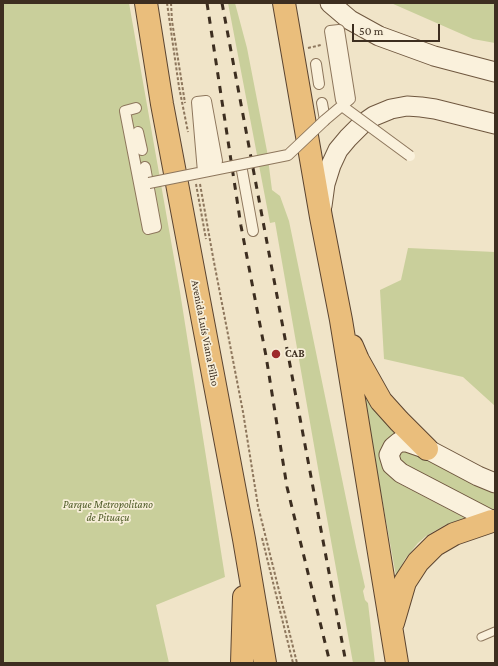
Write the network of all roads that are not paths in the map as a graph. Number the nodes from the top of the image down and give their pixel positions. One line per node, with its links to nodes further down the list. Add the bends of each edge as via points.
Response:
1 (146, 3): 27 (highway, Avenida Luís Viana Filho, via 162,104)
2 (284, 3): 21 (highway)
3 (330, 3): 6 (main road, via 350,20 379,36 434,56)
4 (337, 42): 9 (street, bridge, via 346,99 341,100 330,31 339,30 350,99)
5 (316, 64): 7 (street)
6 (495, 72)
7 (319, 84)
8 (322, 103): 12 (street)
9 (342, 106): 12 (street, bridge); 16 (street, bridge)
10 (136, 108): 20 (street, via 125,111 148,229 156,227)
11 (203, 117): 19 (street, bridge, via 209,162 217,161 206,101 197,102)
12 (325, 120): 17 (street, bridge, via 288,155)
13 (495, 124): 21 (main road, via 436,109 407,106 374,116 361,125 338,150 325,184)
14 (138, 132): 15 (street)
15 (142, 150)
16 (410, 156)
17 (241, 165): 19 (street, bridge); 22 (street)
18 (145, 167): 20 (street)
19 (201, 176): 20 (street, bridge)
20 (149, 183)
21 (321, 217): 23 (highway)
22 (253, 231)
23 (341, 320): 24 (highway, via 358,360 381,401); 28 (highway)
24 (427, 448): 25 (main road); 26 (main road, via 399,442 389,455 392,465 401,473)
25 (495, 483)
26 (493, 521): 28 (highway, via 454,534 435,545 418,562 405,582)
27 (253, 537): 31 (highway); 32 (highway, Avenida Luís Viana Filho)
28 (391, 629): 33 (highway)
29 (495, 631): 30 (lane)
30 (481, 637)
31 (242, 663)
32 (265, 663)
33 (397, 663)

